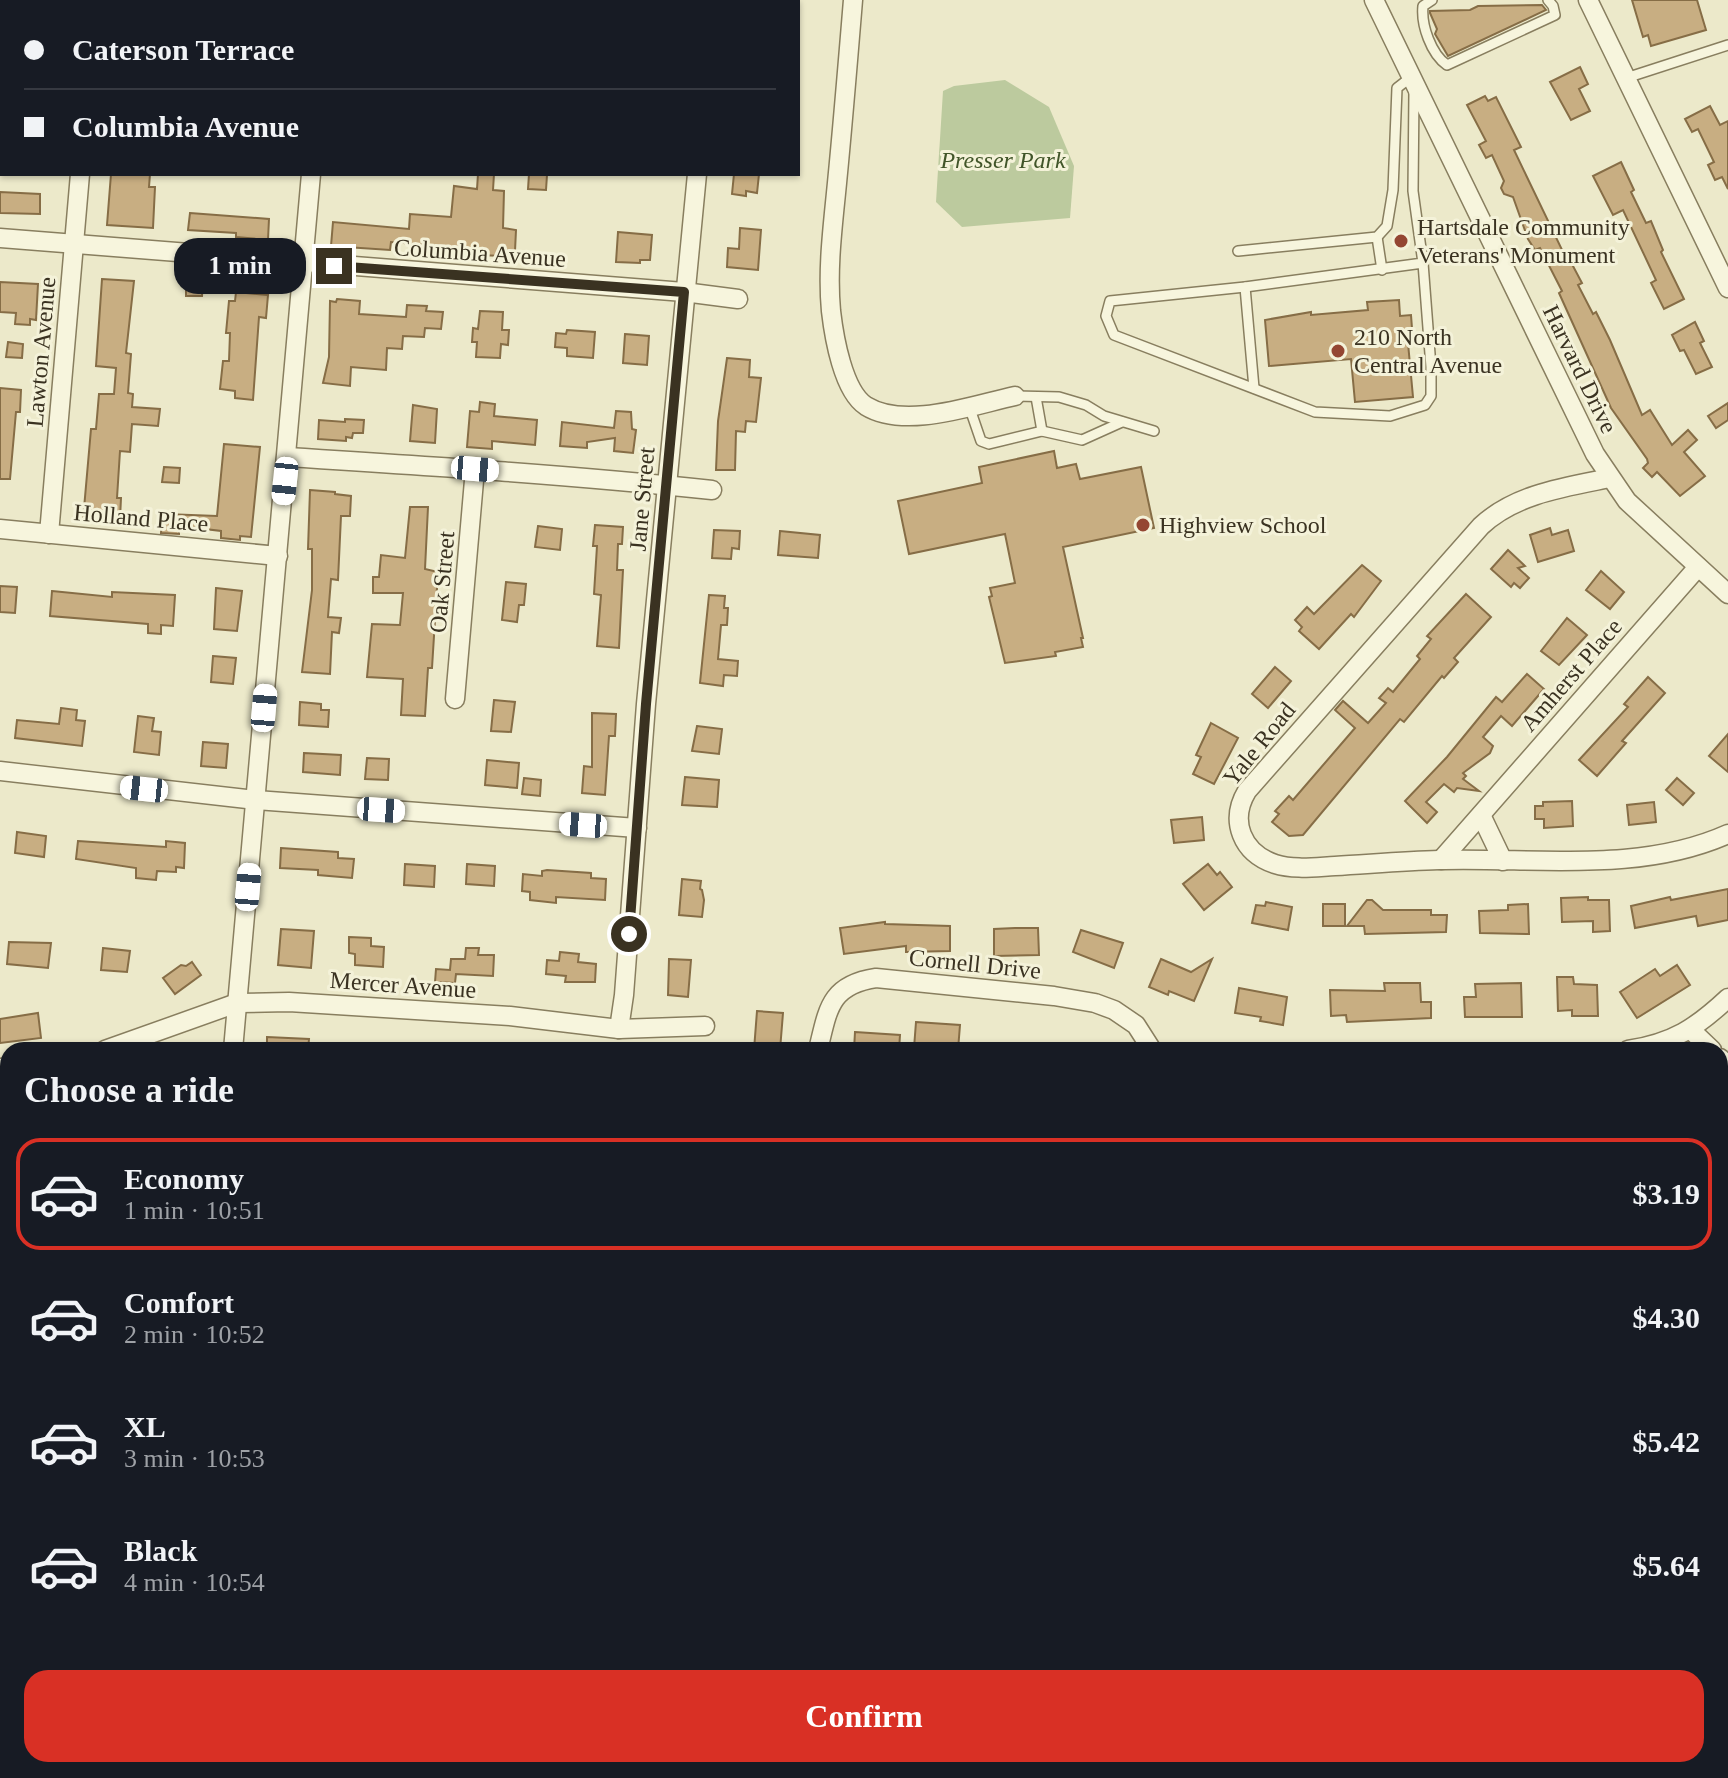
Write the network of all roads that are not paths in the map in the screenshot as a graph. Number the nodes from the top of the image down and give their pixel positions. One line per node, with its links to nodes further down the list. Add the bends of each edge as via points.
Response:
1 (853, 0): 26 (street, via 830,265 831,311 845,374 851,390 881,413 901,417)
2 (1374, 0): 7 (street, Harvard Drive)
3 (1432, 0): 4 (lane, via 1423,6 1422,18 1438,58 1447,65 1555,15)
4 (1548, 0)
5 (1588, 0): 8 (street)
6 (1728, 45): 8 (lane)
7 (1407, 74): 12 (lane, via 1397,88 1387,226); 17 (lane, via 1414,100 1413,191); 32 (street, Harvard Drive)
8 (1626, 78): 20 (street)
9 (80, 176): 14 (street, Lawton Avenue)
10 (311, 176): 16 (street)
11 (697, 176): 21 (street, Jane Street)
12 (1377, 237): 15 (lane); 18 (lane)
13 (0, 238): 14 (street, Columbia Avenue)
14 (75, 244): 16 (street, Columbia Avenue); 36 (street, Lawton Avenue)
15 (1238, 251)
16 (303, 263): 21 (street, Columbia Avenue); 30 (street)
17 (1423, 263): 18 (lane); 23 (lane, via 1431,367 1431,396 1425,405 1390,416 1315,412)
18 (1382, 270): 19 (lane)
19 (1245, 287): 23 (lane); 23 (lane, via 1110,301 1106,316 1114,335)
20 (1728, 288)
21 (684, 292): 22 (street, Columbia Avenue); 33 (street, Jane Street)
22 (738, 299)
23 (1254, 388)
24 (1015, 396): 25 (lane); 26 (street)
25 (1036, 397): 27 (lane, via 1059,397); 28 (lane)
26 (969, 406): 28 (lane, via 981,441 989,444)
27 (1122, 422): 28 (lane, via 1082,440); 29 (lane)
28 (1042, 431)
29 (1154, 431)
30 (287, 457): 31 (street); 37 (street)
31 (475, 469): 33 (street); 40 (street, Oak Street)
32 (1610, 478): 38 (street, Harvard Drive); 46 (street, Yale Road, via 1526,498 1490,517 1255,782 1238,810 1245,840 1277,865)
33 (667, 484): 34 (street); 44 (street, Jane Street)
34 (712, 490)
35 (0, 529): 36 (street, Holland Place)
36 (49, 534): 37 (street, Holland Place)
37 (278, 556): 42 (street)
38 (1698, 567): 39 (street, Harvard Drive); 43 (street, Amherst Place)
39 (1728, 594)
40 (455, 699)
41 (0, 771): 42 (street)
42 (256, 800): 44 (street); 49 (street)
43 (1481, 815): 46 (street, Amherst Place); 47 (street)
44 (637, 828): 51 (street, Jane Street)
45 (1728, 834): 47 (street, Yale Road, via 1660,854)
46 (1441, 860): 47 (street, Yale Road)
47 (1503, 861)
48 (1728, 998): 52 (street)
49 (237, 1003): 51 (street, Mercer Avenue, via 510,1016); 53 (street, Mercer Avenue); 54 (street)
50 (705, 1026): 51 (street, Mercer Avenue)
51 (619, 1029)
52 (1691, 1030): 57 (street); 58 (street)
53 (127, 1042)
54 (234, 1042)
55 (820, 1042): 56 (street, Cornell Drive, via 828,1008 840,991 876,978 1095,1003 1136,1025)
56 (1147, 1042)
57 (1665, 1042)
58 (1704, 1042)

